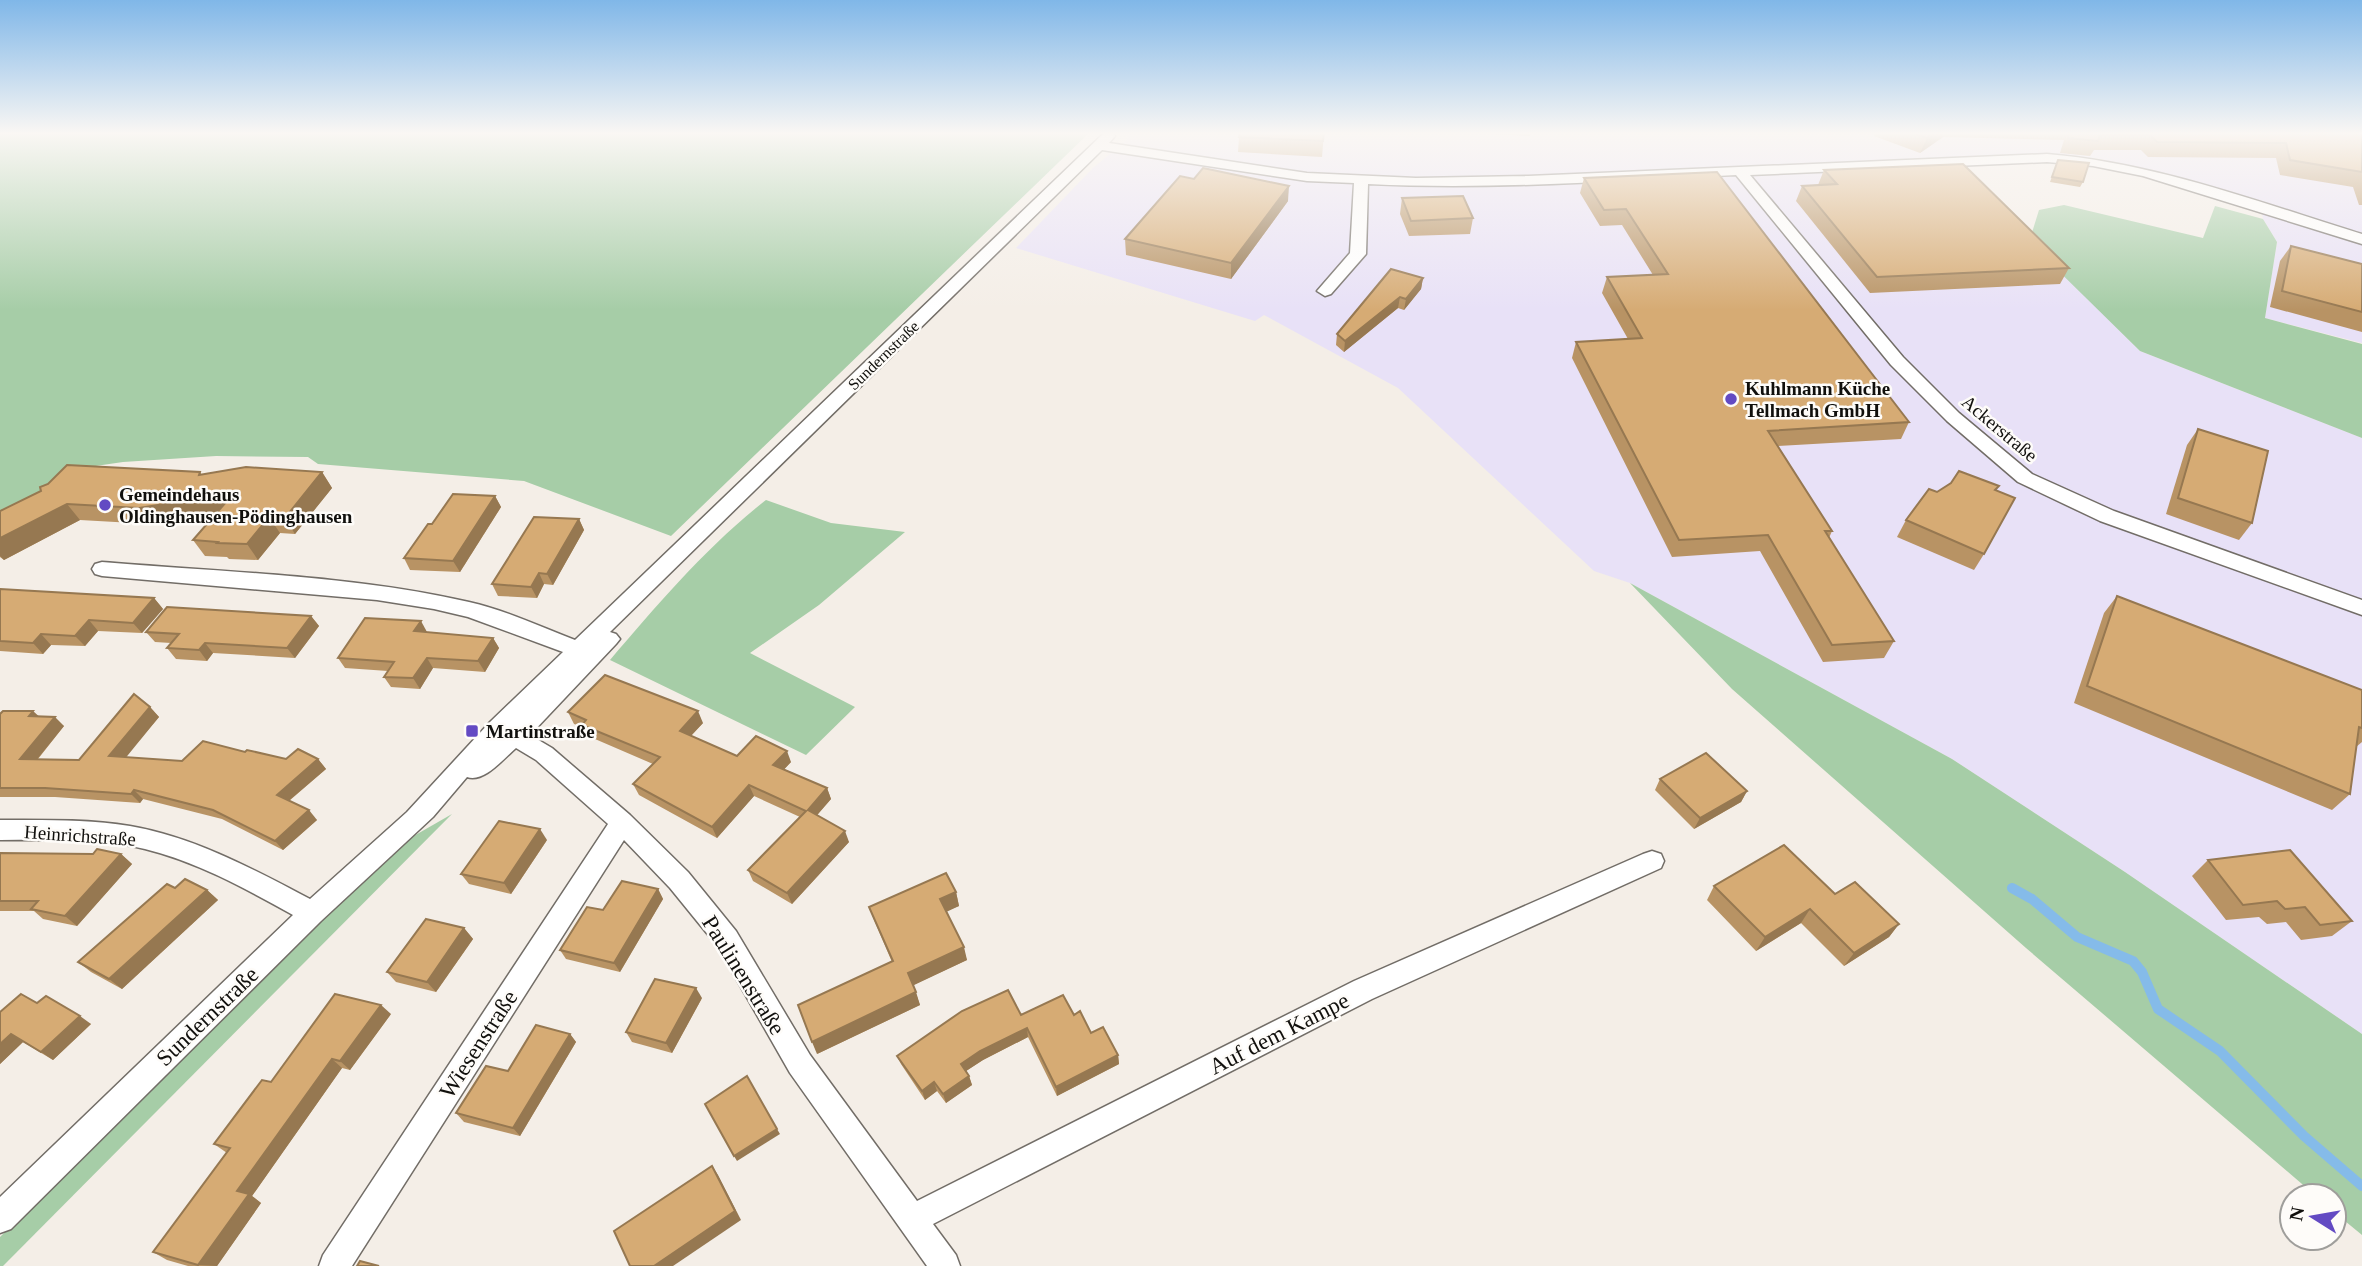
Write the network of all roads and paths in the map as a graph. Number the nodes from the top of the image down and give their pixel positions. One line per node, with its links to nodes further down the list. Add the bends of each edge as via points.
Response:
1 (1049, 192): 9 (street, Sundernstraße, via 656,578)
2 (1361, 192): 6 (street, via 1358,254)
3 (1757, 192): 8 (street, Ackerstraße, via 1897,361 1953,417 2025,478 2107,516)
4 (2211, 192): 5 (street)
5 (2362, 239)
6 (1325, 291)
7 (102, 569): 9 (street, via 434,602 472,610)
8 (2362, 608)
9 (587, 653): 10 (street, Sundernstraße)
10 (507, 732): 11 (street, Paulinenstraße, via 544,754); 14 (street, Sundernstraße)
11 (622, 822): 16 (street, Paulinenstraße, via 679,880 727,939 800,1064); 17 (street, Wiesenstraße)
12 (0, 830): 14 (street, Heinrichstraße, via 145,839 221,865)
13 (1652, 860): 16 (street, Auf dem Kampe, via 1363,990)
14 (312, 913): 15 (street, Sundernstraße)
15 (0, 1219)
16 (913, 1219): 18 (street, Paulinenstraße)
17 (334, 1266)
18 (945, 1266)

